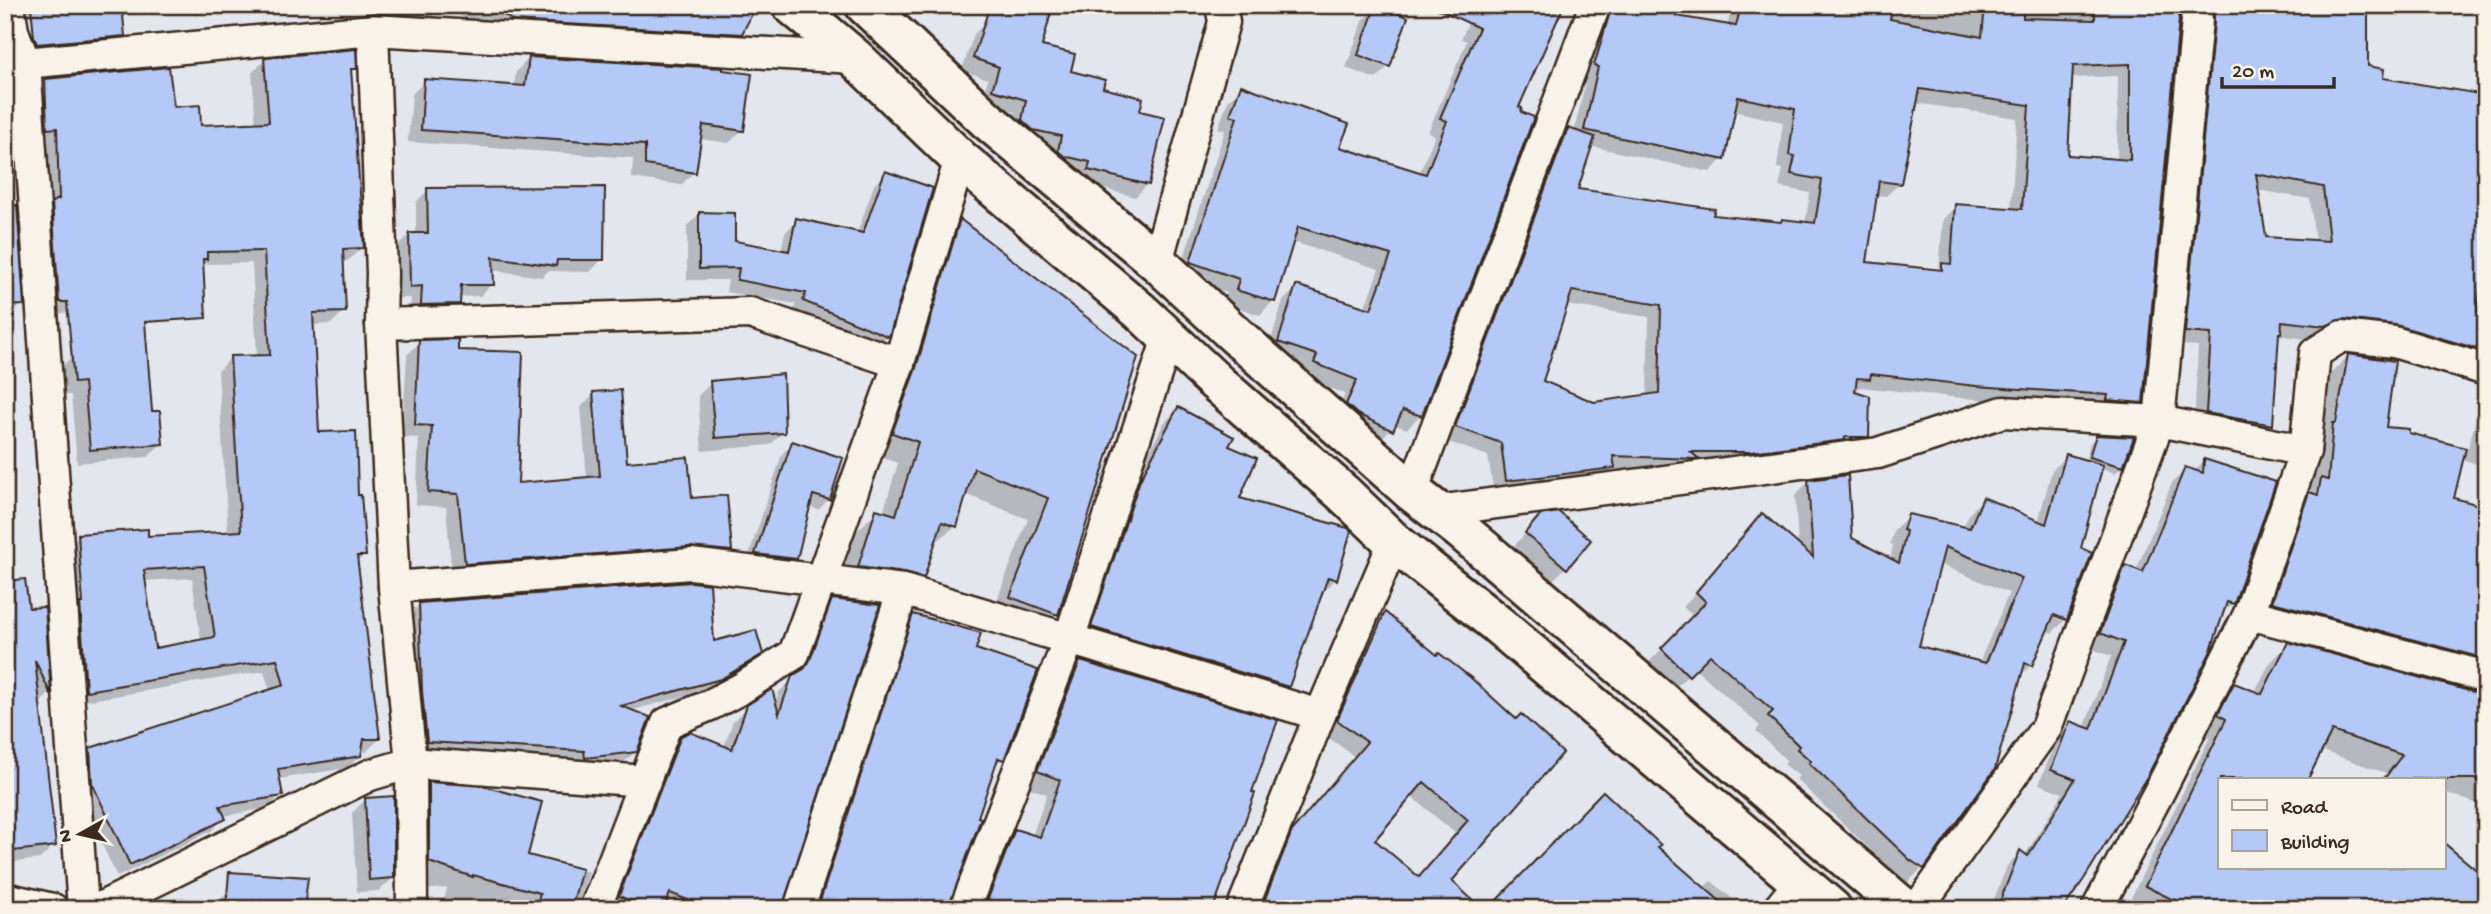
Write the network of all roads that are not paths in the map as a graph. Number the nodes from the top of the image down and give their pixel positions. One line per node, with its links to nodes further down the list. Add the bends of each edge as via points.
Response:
1 (9, 5): 9 (street)
2 (792, 5): 8 (main road)
3 (865, 5): 11 (main road, via 987,120)
4 (1222, 5): 11 (street, via 1224,22)
5 (1595, 5): 18 (street)
6 (2195, 5): 16 (street)
7 (373, 30): 8 (street); 9 (street); 12 (street)
8 (855, 58): 10 (main road)
9 (25, 63): 32 (street)
10 (960, 159): 13 (main road); 14 (street)
11 (1157, 262): 18 (main road)
12 (381, 324): 14 (street, via 750,313); 21 (street)
13 (1168, 338): 19 (main road); 24 (street)
14 (899, 363): 20 (street)
15 (2486, 370): 17 (street, via 2393,342 2342,335 2315,353)
16 (2159, 421): 17 (street); 18 (street, via 2003,412 1878,453); 41 (street, via 2046,728)
17 (2305, 451): 23 (street)
18 (1424, 501): 40 (main road)
19 (1394, 542): 26 (street); 29 (main road, via 1497,624)
20 (821, 580): 21 (street, via 691,564); 22 (street); 28 (street, via 794,654 742,688 667,723)
21 (394, 587): 27 (street)
22 (903, 590): 24 (street); 36 (street)
23 (2249, 614): 25 (street); 42 (street)
24 (1069, 639): 26 (street); 37 (street)
25 (2486, 677)
26 (1320, 715): 38 (street)
27 (411, 762): 28 (street); 33 (street, via 370,775); 34 (street)
28 (645, 781): 35 (street)
29 (1789, 895): 39 (main road)
30 (5, 898): 31 (street)
31 (53, 909)
32 (83, 909)
33 (98, 909)
34 (412, 909)
35 (596, 909)
36 (799, 909)
37 (965, 909)
38 (1242, 909)
39 (1832, 909)
40 (1905, 909)
41 (1917, 909)
42 (2097, 909)

